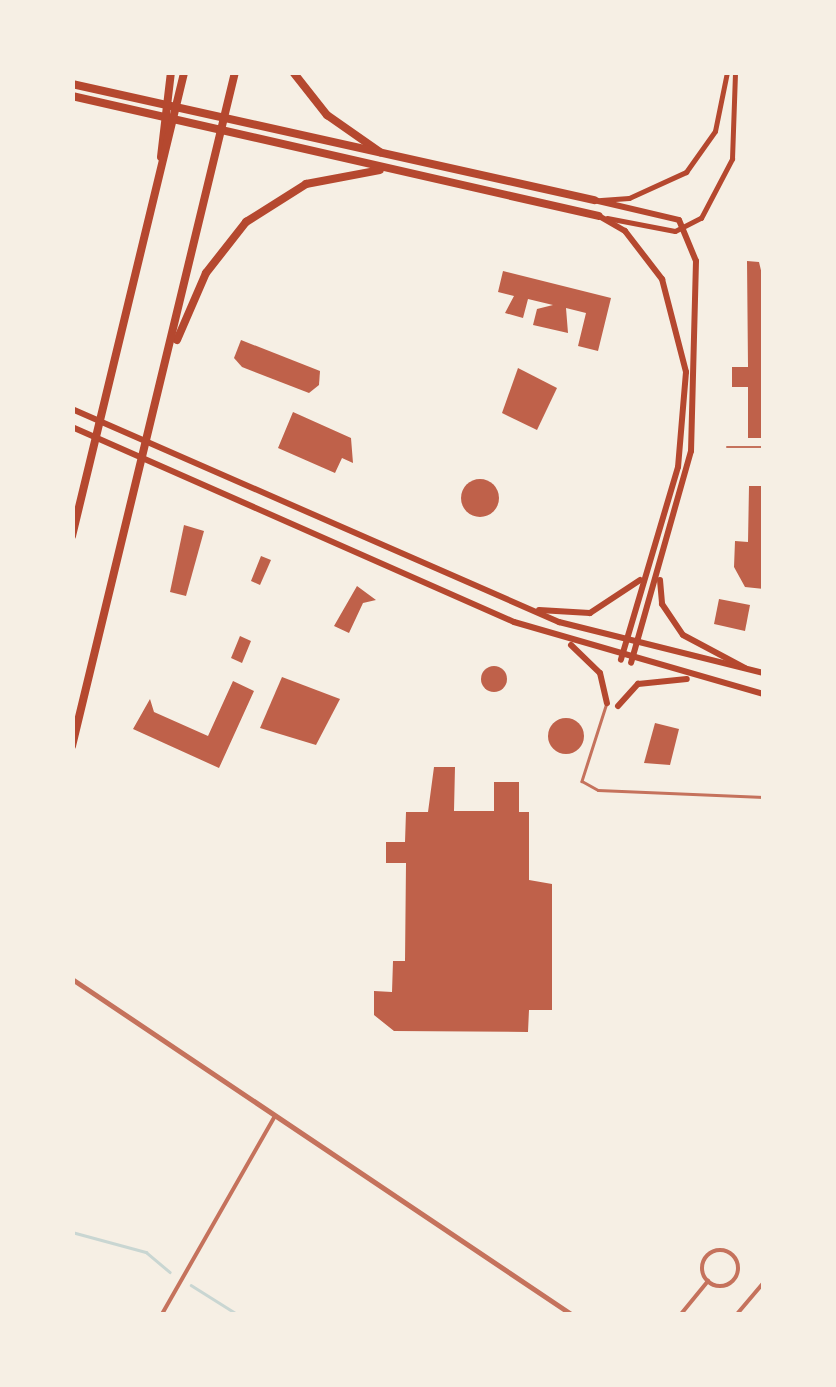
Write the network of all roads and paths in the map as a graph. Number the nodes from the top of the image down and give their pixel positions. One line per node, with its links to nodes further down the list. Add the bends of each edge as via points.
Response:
1 (171, 72): 9 (highway)
2 (184, 72): 9 (highway)
3 (235, 72): 17 (highway)
4 (293, 72): 10 (highway, via 326,116)
5 (726, 72): 12 (main road, via 715,131 686,172 629,198)
6 (735, 72): 15 (main road, via 726,179)
7 (72, 84): 10 (highway)
8 (72, 96): 11 (highway)
9 (166, 143): 23 (highway)
10 (388, 157): 12 (highway)
11 (390, 169): 14 (highway); 17 (highway, via 306,184 246,222 206,273)
12 (594, 200): 15 (main road)
13 (764, 205): 16 (lane)
14 (599, 216): 15 (main road); 27 (main road, via 646,252 683,339 683,439)
15 (686, 227): 26 (main road, via 696,261 695,422)
16 (762, 252)
17 (166, 368): 39 (highway)
18 (72, 409): 22 (main road)
19 (72, 427): 25 (main road)
20 (728, 446): 21 (lane)
21 (764, 447)
22 (350, 532): 24 (main road); 25 (main road)
23 (72, 536)
24 (361, 537): 25 (main road); 28 (main road)
25 (348, 547): 29 (main road)
26 (662, 564): 31 (main road); 34 (main road, via 662,604 682,636)
27 (645, 576): 28 (main road, via 590,613); 30 (main road)
28 (528, 609): 30 (main road)
29 (566, 642): 32 (main road); 37 (main road, via 600,673)
30 (625, 643): 31 (main road); 32 (main road)
31 (638, 646): 33 (main road); 34 (main road)
32 (621, 660): 33 (main road)
33 (631, 663): 35 (main road)
34 (760, 673)
35 (693, 678): 36 (main road); 38 (main road, via 638,684)
36 (764, 694)
37 (607, 703): 40 (lane, via 582,781 598,790)
38 (618, 706)
39 (72, 746)
40 (764, 797)
41 (72, 979): 42 (street)
42 (275, 1116): 45 (street); 46 (street)
43 (708, 1281): 43 (street, via 734,1280 732,1254 709,1254); 47 (street)
44 (764, 1282): 48 (street)
45 (162, 1314)
46 (572, 1314)
47 (680, 1314)
48 (737, 1314)

